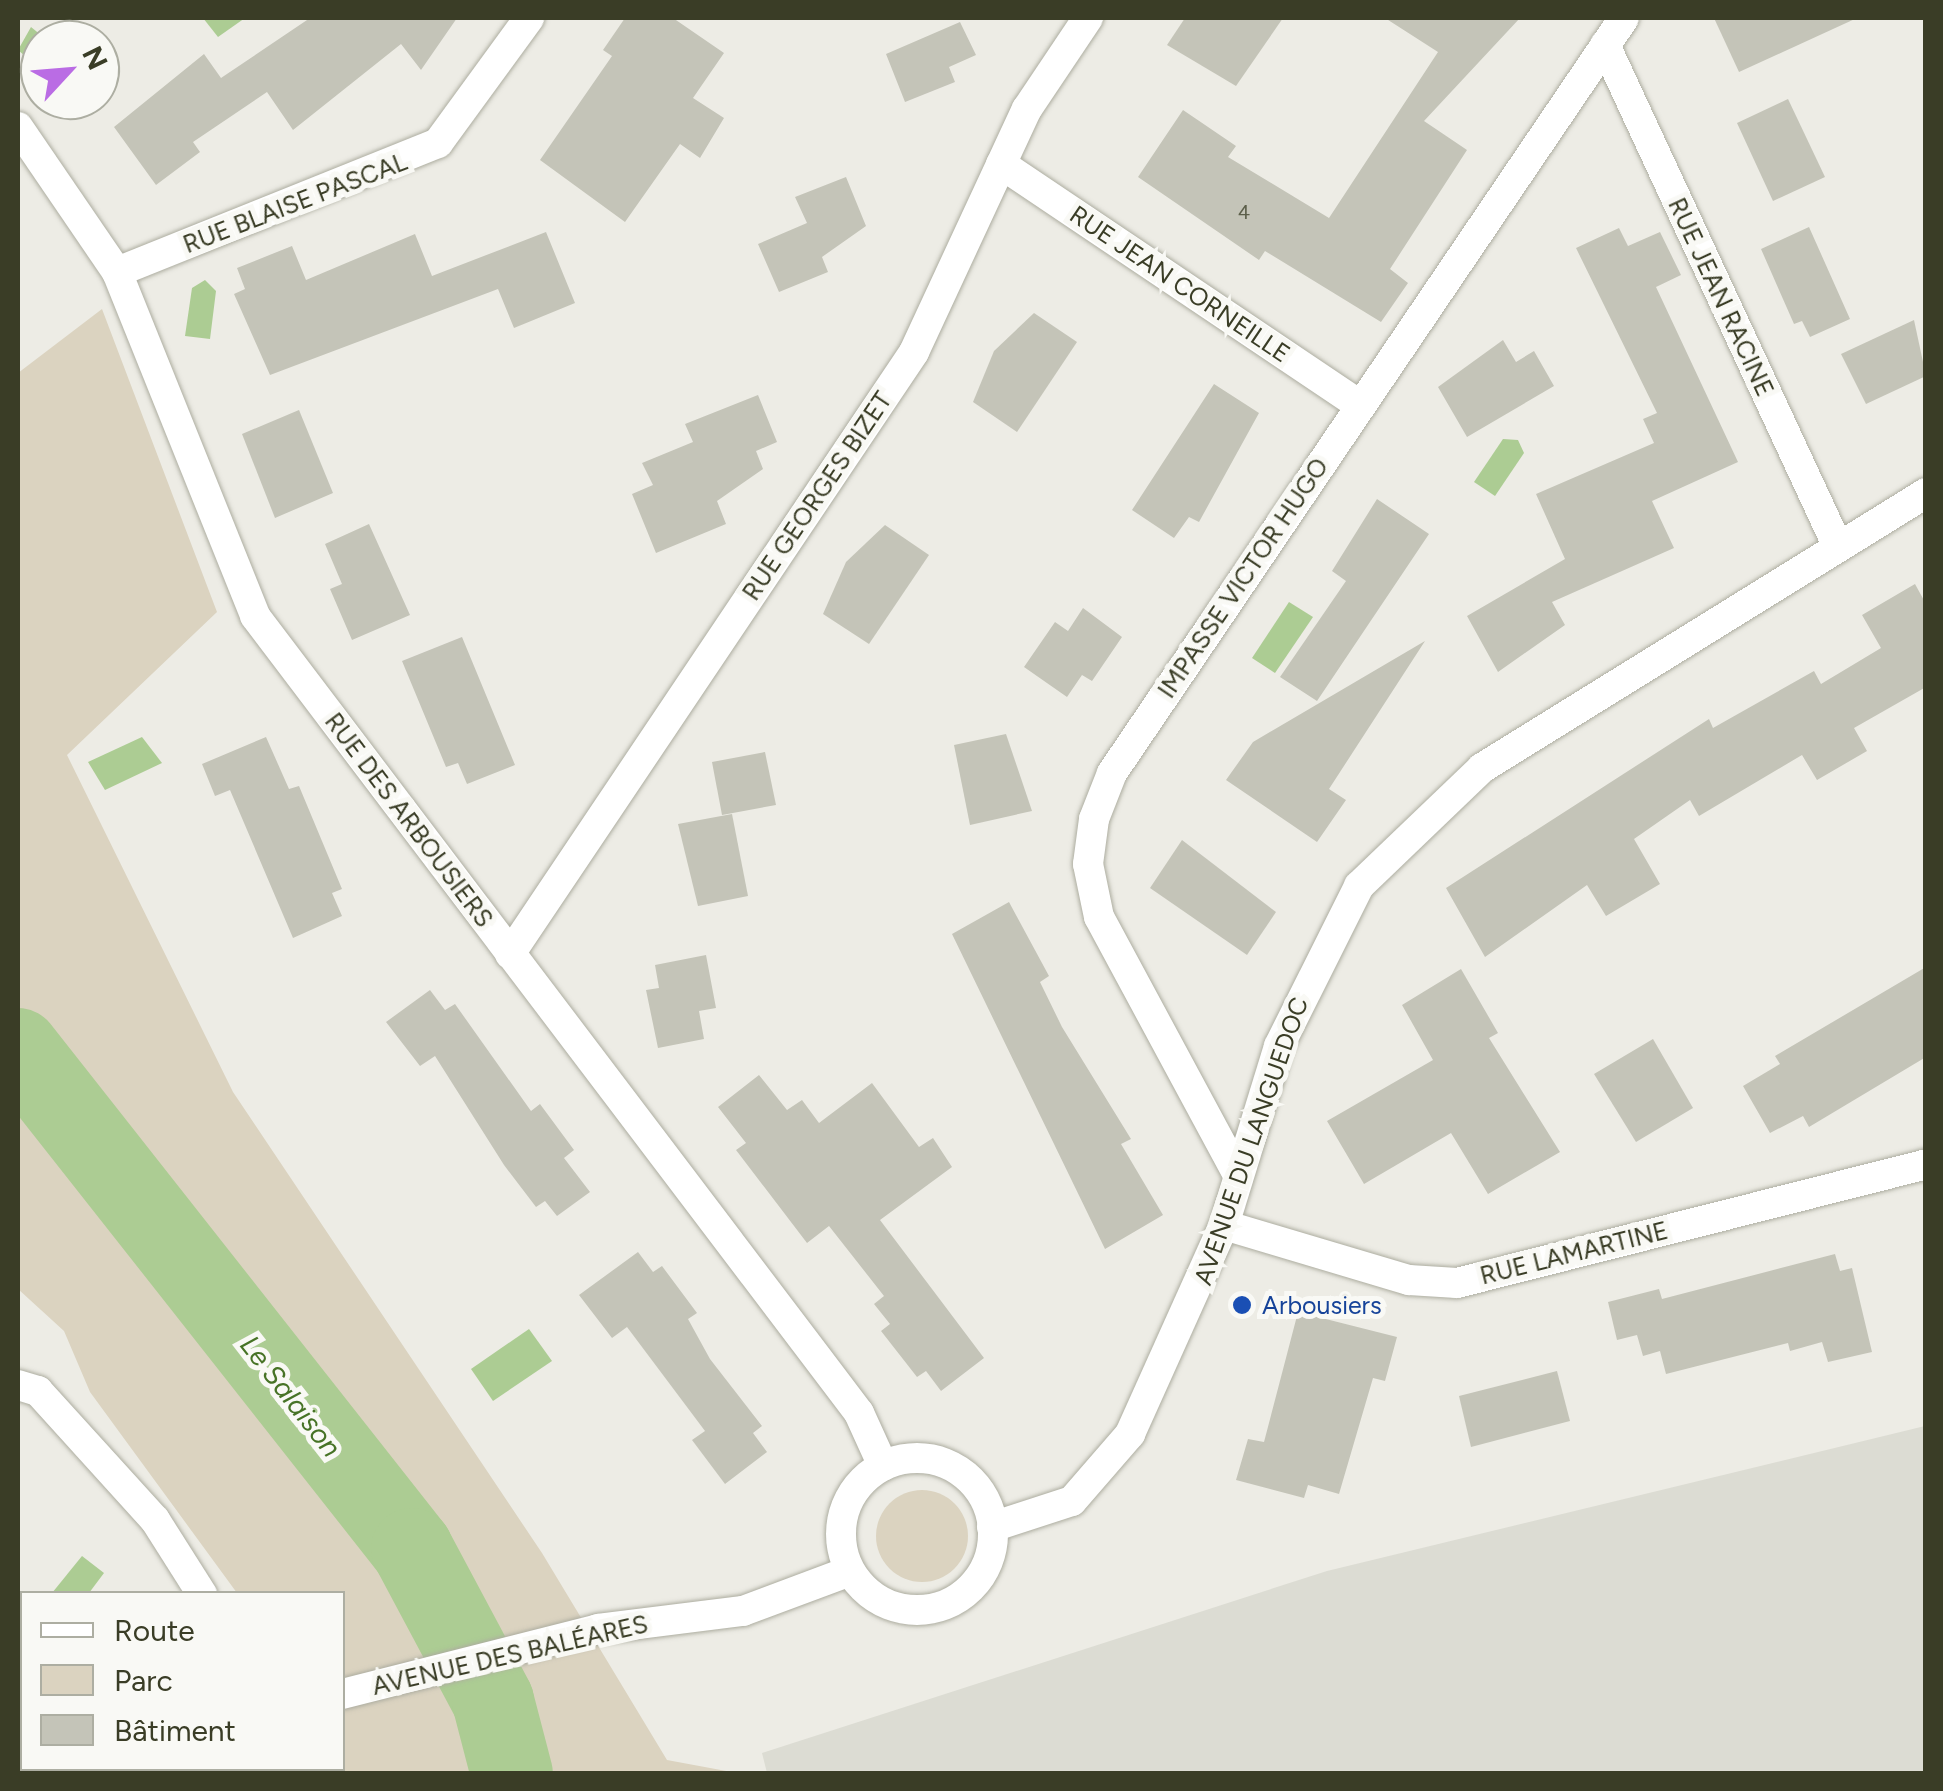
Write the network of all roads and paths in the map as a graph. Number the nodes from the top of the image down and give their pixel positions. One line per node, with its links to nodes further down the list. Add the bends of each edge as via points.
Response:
1 (530, 18): 7 (street, RUE BLAISE PASCAL, via 438,143)
2 (1088, 18): 6 (street, RUE GEORGES BIZET)
3 (1624, 18): 4 (street, IMPASSE VICTOR HUGO)
4 (1606, 45): 8 (street, IMPASSE VICTOR HUGO); 10 (street, RUE JEAN RACINE)
5 (18, 126): 7 (street, RUE DES ARBOUSIERS)
6 (1001, 164): 8 (street, RUE JEAN CORNEILLE); 11 (street, RUE GEORGES BIZET, via 914,352)
7 (118, 272): 11 (street, RUE DES ARBOUSIERS, via 236,586)
8 (1360, 404): 13 (street, IMPASSE VICTOR HUGO, via 1112,773 1088,845 1099,916)
9 (1926, 493): 10 (street, AVENUE DU LANGUEDOC)
10 (1838, 548): 13 (street, AVENUE DU LANGUEDOC, via 1553,720 1415,824 1359,886 1315,962)
11 (510, 954): 16 (street, RUE DES ARBOUSIERS, via 859,1413)
12 (1926, 1164): 14 (street, RUE LAMARTINE, via 1457,1283 1408,1280)
13 (1238, 1175): 14 (street, AVENUE DU LANGUEDOC)
14 (1224, 1225): 17 (street, AVENUE DU LANGUEDOC, via 1130,1434 1072,1501)
15 (18, 1385): 19 (street, via 38,1391 155,1520)
16 (882, 1466): 17 (street, via 949,1466 982,1494); 18 (street, via 846,1504)
17 (992, 1527): 18 (street, via 984,1571 946,1604 895,1608)
18 (850, 1572): 20 (street, AVENUE DES BALÉARES, via 742,1611 598,1629)
19 (200, 1591)
20 (349, 1692)

